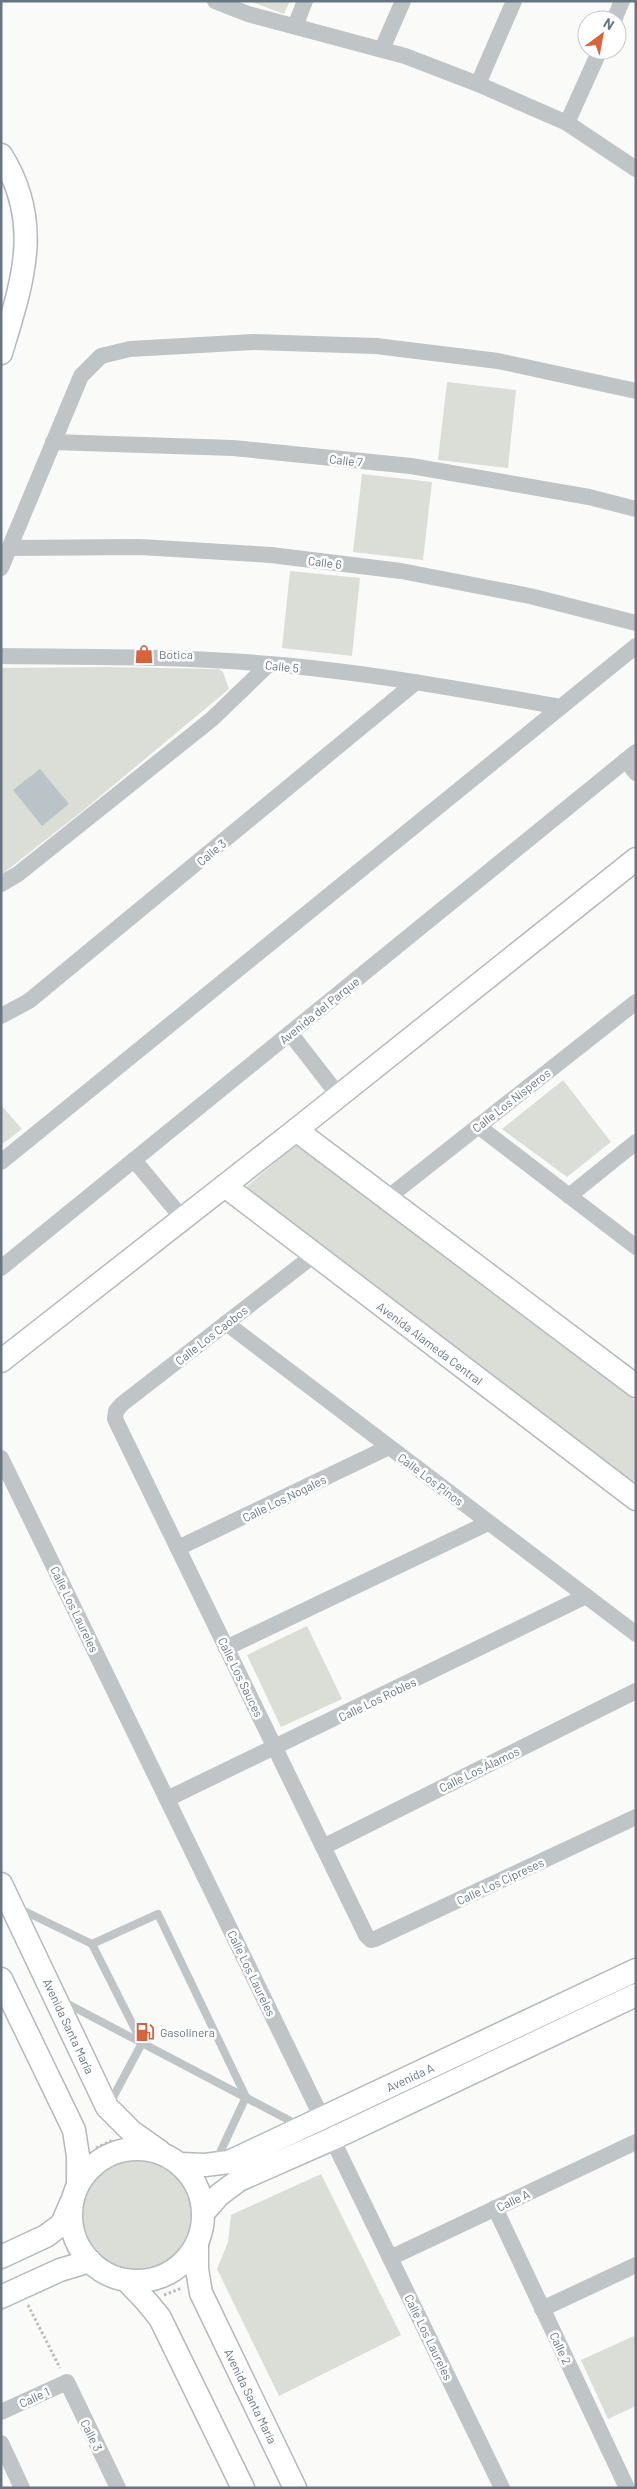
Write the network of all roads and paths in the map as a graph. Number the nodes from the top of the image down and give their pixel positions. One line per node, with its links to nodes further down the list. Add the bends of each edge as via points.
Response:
1 (215, 1): 5 (street, via 248,14)
2 (305, 1): 5 (street)
3 (403, 1): 6 (street)
4 (514, 1): 8 (street)
5 (295, 26): 6 (street)
6 (382, 49): 8 (street)
7 (595, 60): 9 (street)
8 (478, 84): 9 (street)
9 (567, 123): 11 (street)
10 (1, 155): 12 (street, via 14,179 26,244 24,276)
11 (636, 169)
12 (1, 352)
13 (636, 391): 14 (street, via 498,361 376,346 253,342 130,349 101,356 82,376)
14 (53, 442): 15 (street, Calle 7, via 232,448 411,466 588,497); 16 (street)
15 (636, 509)
16 (9, 548): 17 (street); 18 (street, Calle 6, via 140,547 271,555 401,571 530,596)
17 (1, 568)
18 (636, 623)
19 (636, 646): 23 (street)
20 (1, 656): 21 (street, Calle 5)
21 (269, 664): 22 (street, Calle 5); 26 (street, via 212,719 18,874)
22 (416, 682): 23 (street, Calle 5); 28 (street, Calle 3, via 29,1001)
23 (560, 707): 35 (street)
24 (633, 762): 29 (street, Avenida del Parque)
25 (636, 859): 30 (street)
26 (1, 884)
27 (636, 1002): 31 (street, Calle Los Nísperos)
28 (1, 1016)
29 (290, 1033): 30 (street); 34 (street, Avenida del Parque)
30 (339, 1096): 32 (street)
31 (478, 1126): 37 (street); 38 (street, Calle Los Nísperos)
32 (296, 1130): 36 (street); 38 (street)
33 (636, 1142): 37 (street)
34 (134, 1160): 39 (street); 42 (street, Avenida del Parque)
35 (1, 1162)
36 (225, 1186): 39 (street); 41 (street, Avenida Alameda Central)
37 (569, 1196): 40 (street)
38 (386, 1199): 45 (street)
39 (184, 1219): 44 (street)
40 (636, 1247)
41 (314, 1255): 43 (street, Calle Los Caobos); 49 (street, Avenida Alameda Central)
42 (1, 1268)
43 (226, 1323): 46 (street, Calle Los Caobos, via 122,1404 116,1411); 47 (street, Calle Los Pinos)
44 (1, 1361)
45 (636, 1386)
46 (116, 1419): 51 (street, Calle Los Sauces)
47 (389, 1447): 50 (street, Calle Los Pinos); 51 (street, Calle Los Nogales)
48 (1, 1458): 57 (street, Calle Los Laureles)
49 (636, 1500)
50 (488, 1523): 52 (street, Calle Los Pinos); 54 (street)
51 (178, 1548): 54 (street, Calle Los Sauces)
52 (586, 1596): 53 (street, Calle Los Pinos); 56 (street, Calle Los Robles)
53 (636, 1634)
54 (226, 1648): 56 (street, Calle Los Sauces)
55 (636, 1691): 59 (street, Calle Los Álamos)
56 (275, 1748): 57 (street, Calle Los Robles); 59 (street, Calle Los Sauces)
57 (168, 1800): 71 (street, Calle Los Laureles)
58 (636, 1817): 62 (street, Calle Los Cipreses, via 375,1939 371,1940)
59 (323, 1847): 62 (street, Calle Los Sauces)
60 (1, 1884): 61 (street, Avenida Santa María)
61 (11, 1904): 63 (lane); 67 (street, Avenida Santa María)
62 (366, 1935)
63 (92, 1944): 68 (lane); 69 (lane, via 158,1914)
64 (636, 1970): 71 (street, Avenida A)
65 (1, 1979): 77 (street, via 74,2130)
66 (636, 1995): 74 (street, Avenida A)
67 (56, 1998): 68 (lane); 70 (street, Avenida Santa María)
68 (142, 2043): 69 (lane); 70 (lane)
69 (246, 2097): 72 (lane); 79 (lane)
70 (107, 2107): 73 (street, Avenida Santa María)
71 (324, 2118): 72 (street, Avenida A); 74 (street, Calle Los Laureles)
72 (304, 2128): 79 (street, Avenida A, via 229,2162)
73 (132, 2132): 76 (street, Avenida Santa María); 77 (path)
74 (332, 2139): 82 (street, Avenida A, via 239,2180); 85 (street, Calle Los Laureles)
75 (636, 2142): 81 (street, Calle A)
76 (160, 2152): 78 (street); 80 (street, via 141,2148 122,2150 104,2157 89,2168)
77 (78, 2156): 80 (street)
78 (180, 2164): 79 (street, Avenida A); 82 (street, via 193,2177 201,2194)
79 (214, 2164)
80 (75, 2194): 84 (street, via 62,2224 46,2236); 86 (street, via 71,2224 78,2244)
81 (495, 2208): 85 (street, Calle A); 92 (street, Calle 2)
82 (204, 2212): 83 (street)
83 (197, 2246): 88 (street, via 184,2262 167,2274 147,2281); 89 (street, Avenida Santa María)
84 (1, 2257)
85 (390, 2258): 101 (street, Calle Los Laureles)
86 (90, 2261): 88 (street, via 107,2274); 90 (street, via 60,2270)
87 (636, 2265): 92 (street)
88 (126, 2280): 91 (street)
89 (199, 2281): 91 (path); 100 (street, Avenida Santa María, via 201,2293)
90 (11, 2293): 93 (path)
91 (148, 2302): 99 (street, via 160,2318)
92 (542, 2309): 96 (street, Calle 2)
93 (67, 2382): 94 (street, Calle 1); 98 (street, Calle 3)
94 (1, 2412)
95 (1, 2444): 97 (street)
96 (629, 2483)
97 (22, 2488)
98 (118, 2488)
99 (243, 2488)
100 (296, 2488)
101 (502, 2488)

